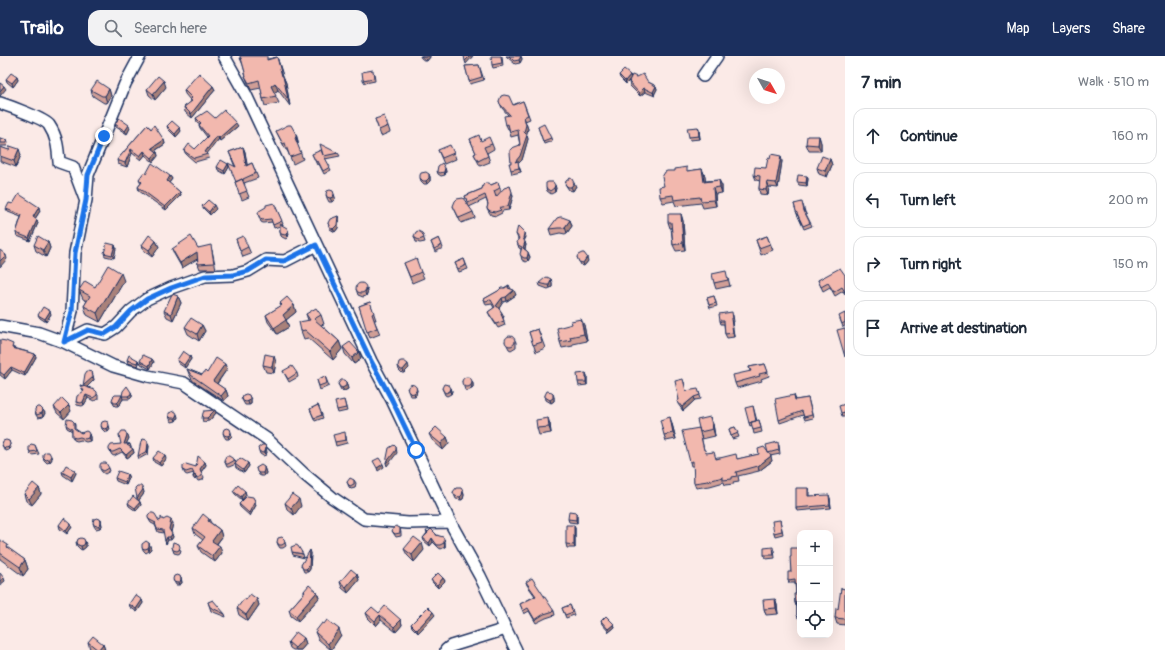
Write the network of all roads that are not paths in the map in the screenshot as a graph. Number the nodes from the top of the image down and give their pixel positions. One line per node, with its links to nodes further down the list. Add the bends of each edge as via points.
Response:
1 (140, 56): 6 (street, via 125,84 88,175)
2 (224, 56): 7 (street, via 246,95)
3 (717, 56): 4 (street)
4 (703, 76)
5 (0, 103): 6 (street, via 48,124 57,142 59,162 73,167)
6 (86, 200): 9 (street, via 75,253 72,311)
7 (316, 245): 9 (street, via 284,261 266,260 248,271 233,275 205,276 171,288 147,299 105,334 88,330); 10 (street)
8 (0, 326): 9 (street)
9 (64, 342): 10 (street, via 113,366 184,383 267,439 327,494 364,519 408,523)
10 (450, 522): 11 (street)
11 (506, 629): 12 (street, via 451,646); 13 (street)
12 (446, 650)
13 (516, 650)

